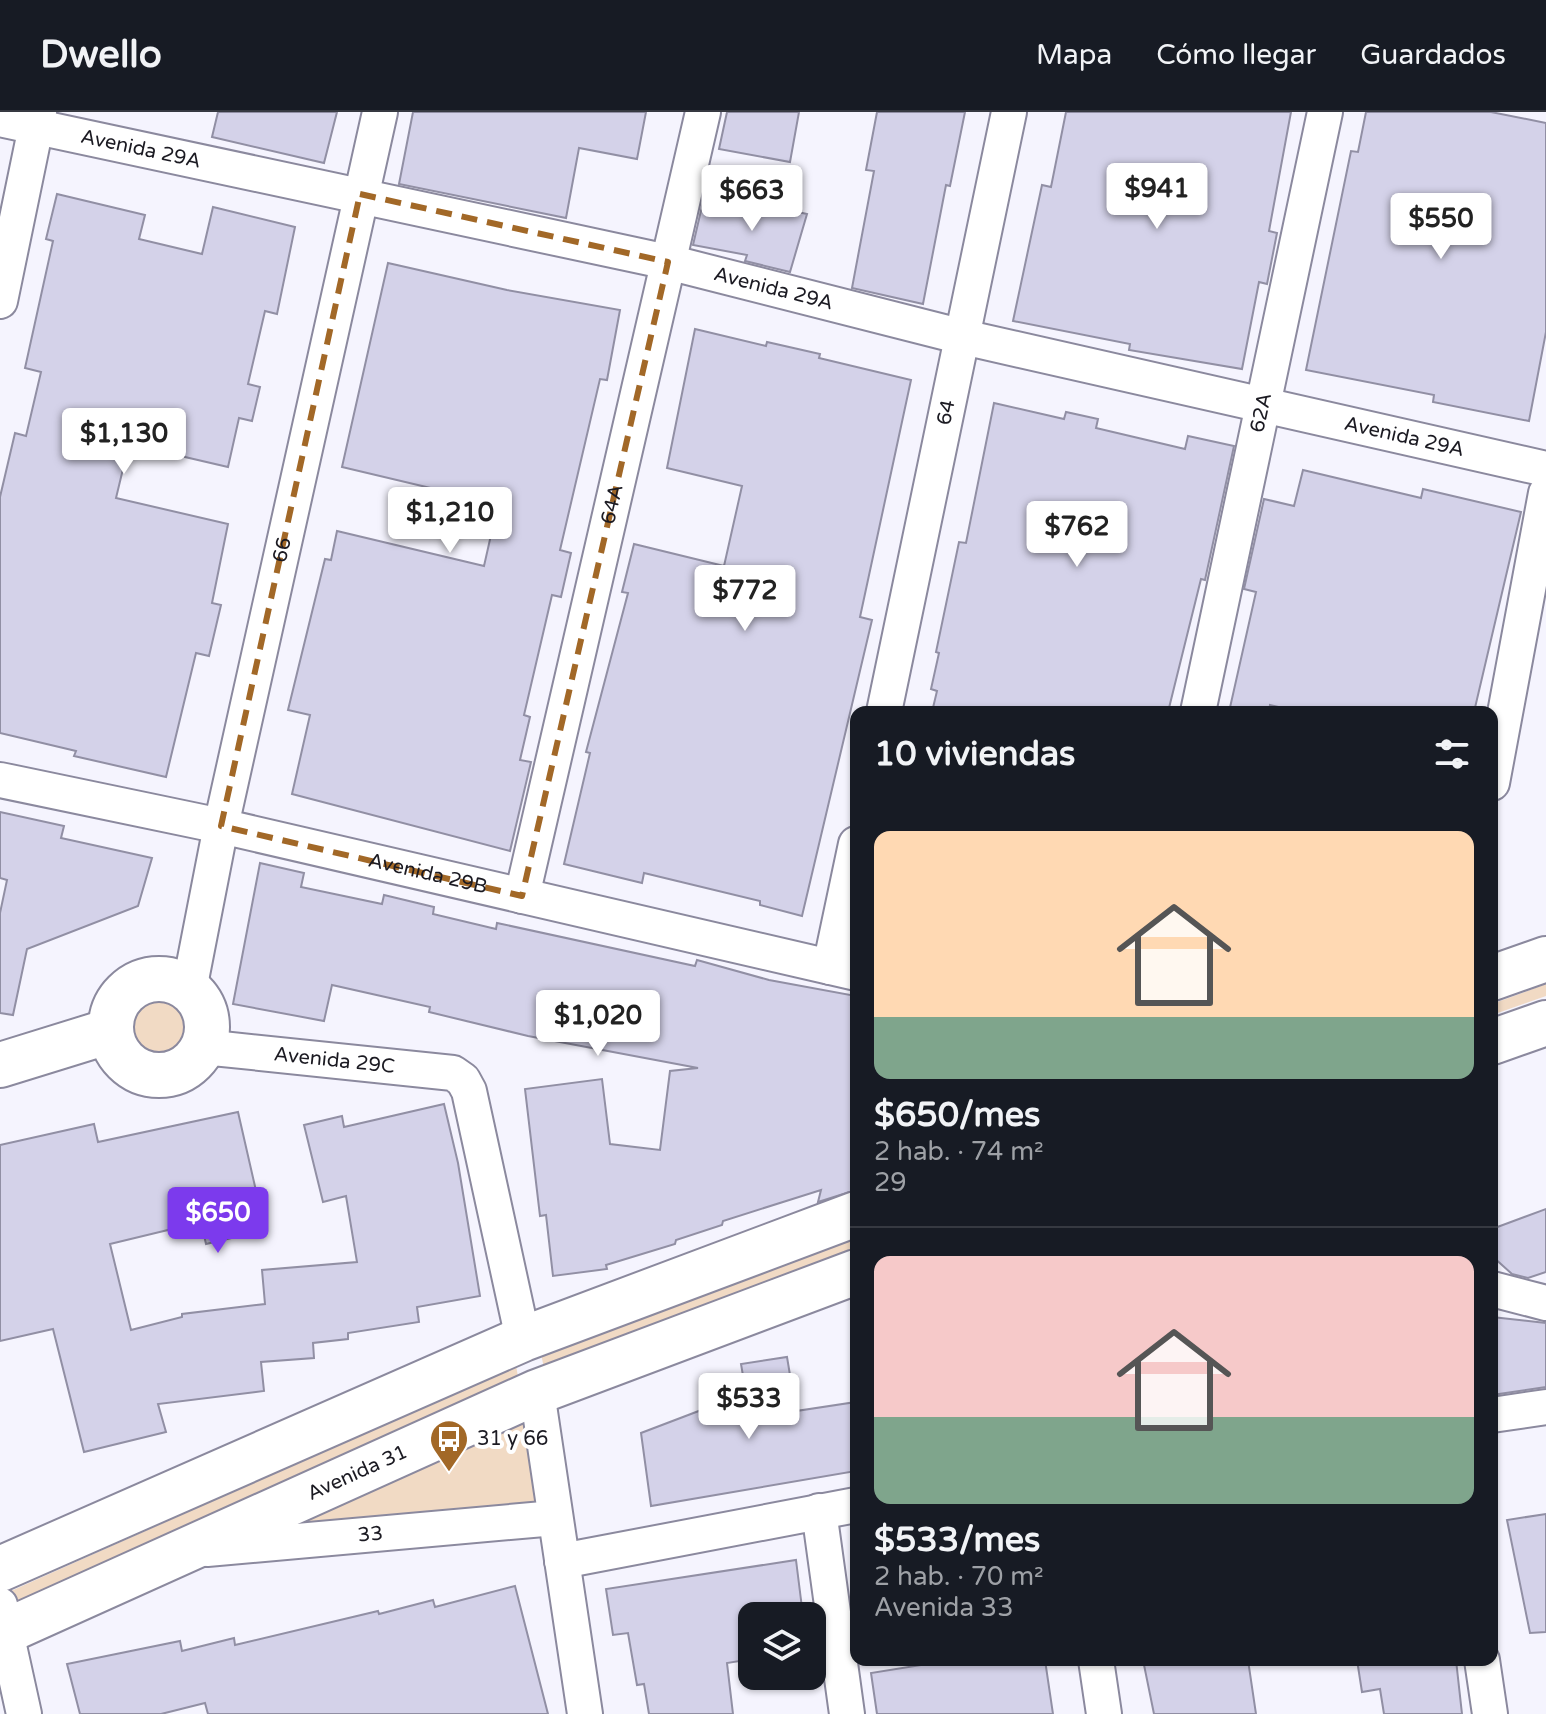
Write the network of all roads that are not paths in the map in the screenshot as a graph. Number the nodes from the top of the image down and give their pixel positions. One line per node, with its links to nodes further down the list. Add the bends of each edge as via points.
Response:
1 (380, 112): 7 (street, 66)
2 (703, 112): 8 (street, 64A)
3 (1009, 112): 10 (street, 64)
4 (1325, 112): 11 (street, 62A)
5 (0, 119): 6 (street, Avenida 29A)
6 (37, 120): 7 (street, Avenida 29A); 9 (street)
7 (360, 194): 8 (street, Avenida 29A); 18 (street, 66)
8 (668, 262): 10 (street, Avenida 29A); 19 (street, 64A)
9 (0, 301)
10 (963, 337): 11 (street, Avenida 29A); 14 (street, 64)
11 (1261, 405): 12 (street, Avenida 29A); 15 (street, 62A)
12 (1546, 469)
13 (1546, 493): 16 (street)
14 (885, 706)
15 (1199, 706)
16 (1498, 751)
17 (0, 780): 18 (street, Avenida 29B)
18 (221, 826): 19 (street, Avenida 29B); 24 (street, 66)
19 (522, 896): 22 (street, Avenida 29B)
20 (850, 902): 22 (street)
21 (1546, 959): 23 (main road)
22 (843, 970)
23 (1498, 976)
24 (189, 990): 26 (main road, via 161,979 132,987 119,999); 28 (main road, via 205,1016)
25 (1546, 1023): 27 (main road)
26 (110, 1031): 28 (main road, via 124,1061 152,1075 182,1070); 29 (main road)
27 (1498, 1040)
28 (203, 1047): 34 (street, Avenida 29C, via 453,1073 463,1080)
29 (0, 1065)
30 (850, 1216): 34 (main road)
31 (850, 1274): 35 (main road, Avenida 31)
32 (1498, 1291): 33 (street)
33 (1546, 1303)
34 (523, 1339): 43 (main road)
35 (537, 1392): 40 (street); 41 (main road, Avenida 31)
36 (1546, 1407): 37 (street)
37 (1498, 1414)
38 (850, 1506): 39 (street)
39 (819, 1511): 42 (street); 49 (street)
40 (555, 1518): 41 (street, 33); 42 (street)
41 (186, 1551): 44 (main road, Avenida 31)
42 (562, 1561): 48 (street)
43 (0, 1569)
44 (2, 1624): 47 (street)
45 (1097, 1666): 50 (street)
46 (1483, 1666): 51 (street)
47 (24, 1714)
48 (585, 1714)
49 (847, 1714)
50 (1104, 1714)
51 (1490, 1714)

